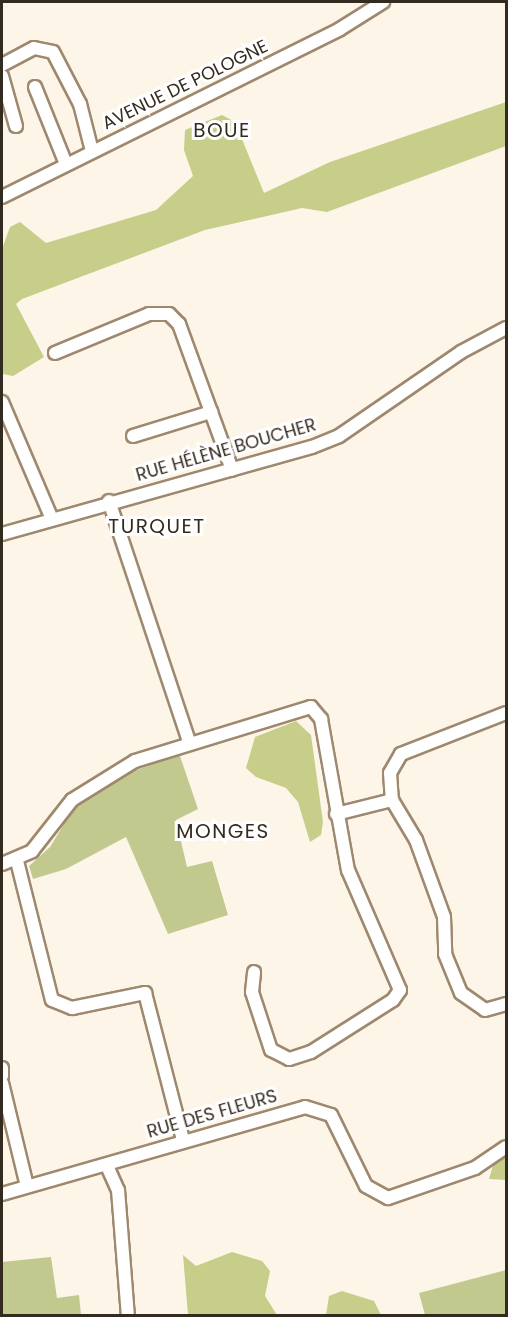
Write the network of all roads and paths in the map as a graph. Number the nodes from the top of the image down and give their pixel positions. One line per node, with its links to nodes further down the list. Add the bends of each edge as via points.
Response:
1 (383, 2): 6 (street, AVENUE DE POLOGNE, via 340,29)
2 (2, 65): 6 (street, via 34,48 53,51 80,104)
3 (2, 76): 5 (street)
4 (35, 87): 7 (street)
5 (16, 126)
6 (92, 151): 7 (street, AVENUE DE POLOGNE)
7 (66, 164): 8 (street, AVENUE DE POLOGNE)
8 (2, 198)
9 (507, 328): 14 (street, RUE HÉLÈNE BOUCHER, via 461,352 339,436)
10 (55, 353): 12 (street, via 149,314 169,314 179,324)
11 (3, 407): 16 (street)
12 (210, 412): 13 (street); 14 (street)
13 (133, 436)
14 (232, 470): 15 (street, RUE HÉLÈNE BOUCHER)
15 (109, 501): 16 (street, RUE HÉLÈNE BOUCHER); 19 (street)
16 (51, 517): 17 (street, RUE HÉLÈNE BOUCHER)
17 (2, 534)
18 (507, 713): 20 (street, via 394,759)
19 (189, 742): 21 (street, via 311,707 321,719); 22 (street, via 135,761 81,793 38,846)
20 (392, 800): 21 (street); 25 (street, via 416,840 444,916 445,954 461,993 485,1010)
21 (336, 814): 24 (street, via 348,870 399,994 311,1052 289,1059 272,1050 252,992)
22 (17, 861): 23 (street); 27 (street, via 52,1000 72,1008 145,993)
23 (2, 864)
24 (254, 972)
25 (507, 1004)
26 (2, 1083): 30 (street)
27 (183, 1140): 28 (street, RUE DES FLEURS, via 305,1107 322,1109 336,1124 366,1186 388,1198 475,1167); 29 (street, RUE DES FLEURS)
28 (507, 1147)
29 (108, 1168): 30 (street, RUE DES FLEURS); 32 (street, via 118,1190)
30 (27, 1186): 31 (street, RUE DES FLEURS)
31 (2, 1194)
32 (128, 1316)

